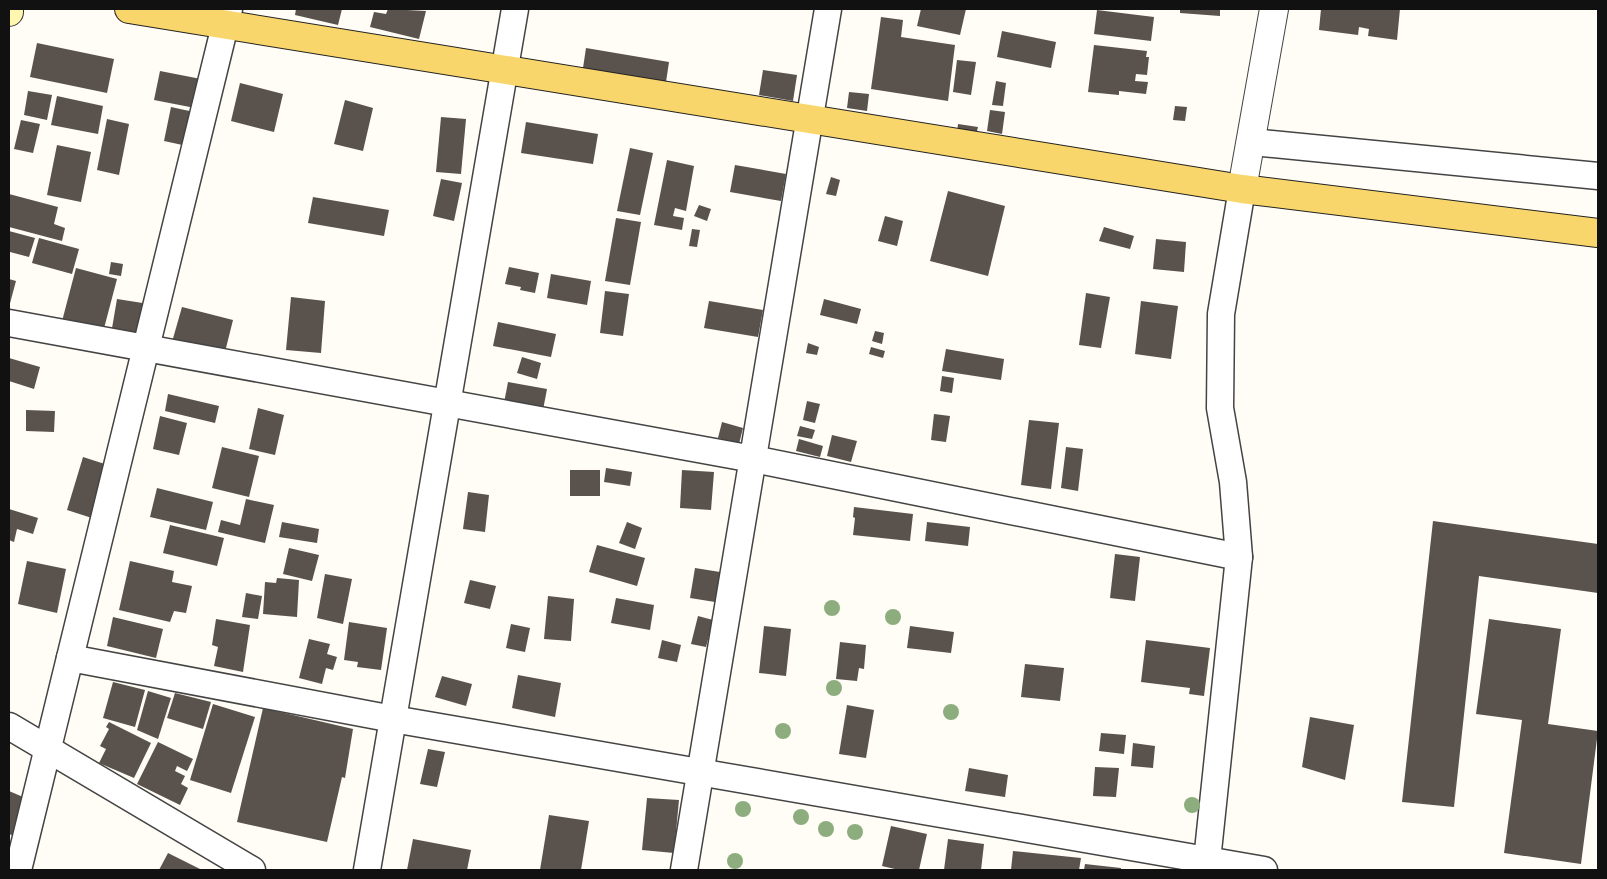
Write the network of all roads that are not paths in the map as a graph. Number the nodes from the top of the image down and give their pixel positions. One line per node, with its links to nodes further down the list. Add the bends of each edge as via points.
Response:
1 (129, 9): 5 (main road)
2 (515, 9): 6 (street)
3 (828, 9): 7 (street)
4 (1274, 9): 8 (street)
5 (226, 17): 6 (main road); 13 (street)
6 (504, 70): 7 (main road); 14 (street)
7 (810, 119): 10 (main road); 15 (street)
8 (1252, 142): 9 (street); 10 (street)
9 (1598, 176)
10 (1242, 189): 11 (main road); 16 (street, via 1221,314 1220,408 1233,482)
11 (1598, 233)
12 (9, 322): 13 (street)
13 (146, 348): 14 (street); 17 (street)
14 (447, 403): 15 (street); 18 (street)
15 (753, 459): 16 (street); 21 (street)
16 (1239, 558): 23 (street)
17 (70, 658): 18 (street); 20 (street)
18 (393, 719): 21 (street); 25 (street)
19 (9, 726): 20 (street)
20 (47, 750): 22 (street); 24 (street)
21 (701, 772): 23 (street); 26 (street)
22 (16, 861)
23 (1206, 865): 27 (street)
24 (252, 870)
25 (367, 870)
26 (684, 870)
27 (1264, 870)

